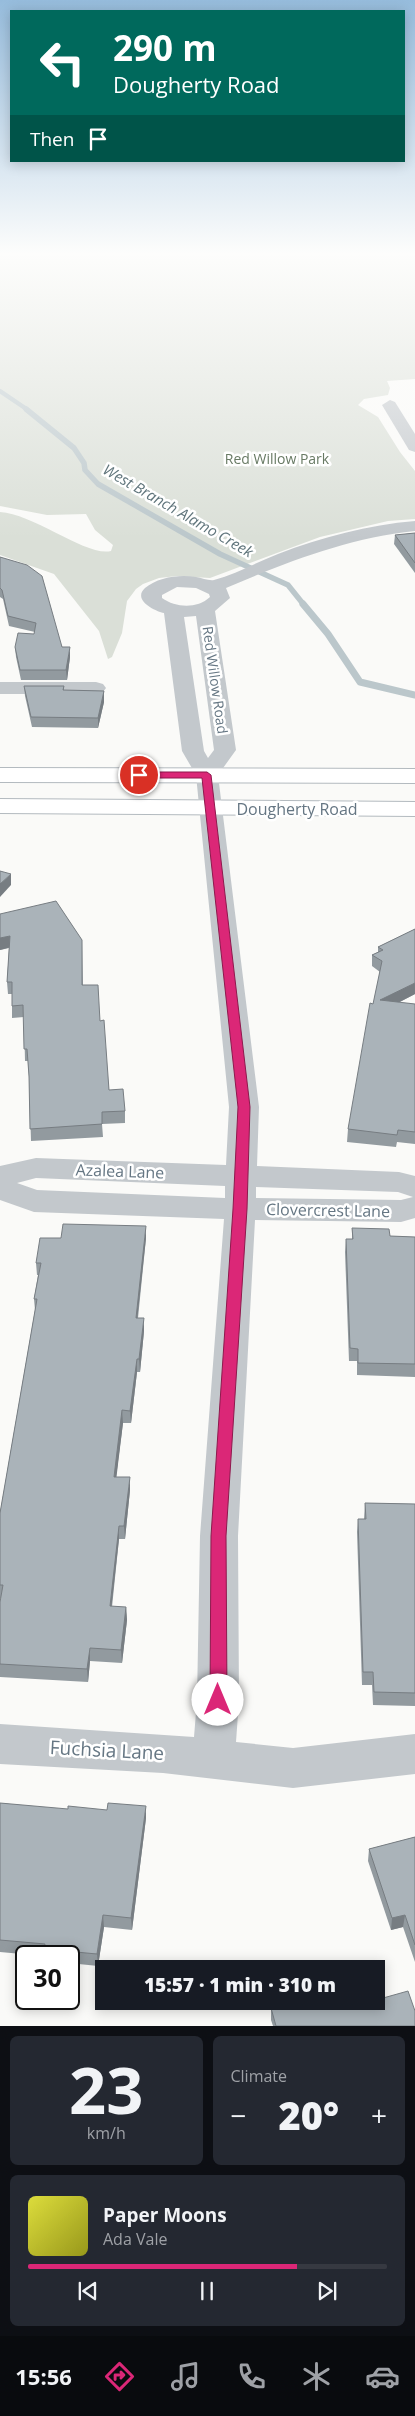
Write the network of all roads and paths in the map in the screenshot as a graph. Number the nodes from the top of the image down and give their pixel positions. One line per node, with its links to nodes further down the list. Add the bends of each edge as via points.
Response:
1 (390, 405): 2 (street)
2 (415, 447)
3 (415, 526): 4 (street, via 353,535)
4 (221, 584): 5 (street, via 220,598); 6 (street, via 182,582 164,585 152,592 152,600)
5 (205, 608): 6 (street); 9 (street, Red Willow Road, via 225,750)
6 (173, 610): 9 (street, Red Willow Road, via 193,751)
7 (0, 688): 8 (street)
8 (96, 688)
9 (207, 775): 10 (main road, Dougherty Road); 11 (main road, Dougherty Road); 13 (street, Red Willow Road)
10 (0, 776)
11 (415, 776)
12 (0, 806): 13 (main road, Dougherty Road)
13 (210, 808): 14 (main road, Dougherty Road); 18 (street, Red Willow Road, via 244,1107)
14 (415, 809)
15 (0, 1176): 18 (street, Azalea Lane, via 36,1168)
16 (415, 1187): 18 (street, Clovercrest Lane, via 399,1182)
17 (0, 1188): 18 (street, Azalea Lane, via 34,1201)
18 (241, 1192): 19 (street, Clovercrest Lane, via 401,1211); 22 (street, Red Willow Road, via 219,1536 218,1700)
19 (415, 1206)
20 (0, 1744): 22 (street, Fuchsia Lane)
21 (415, 1754): 22 (street, Fuchsia Lane, via 293,1768)
22 (214, 1759)

